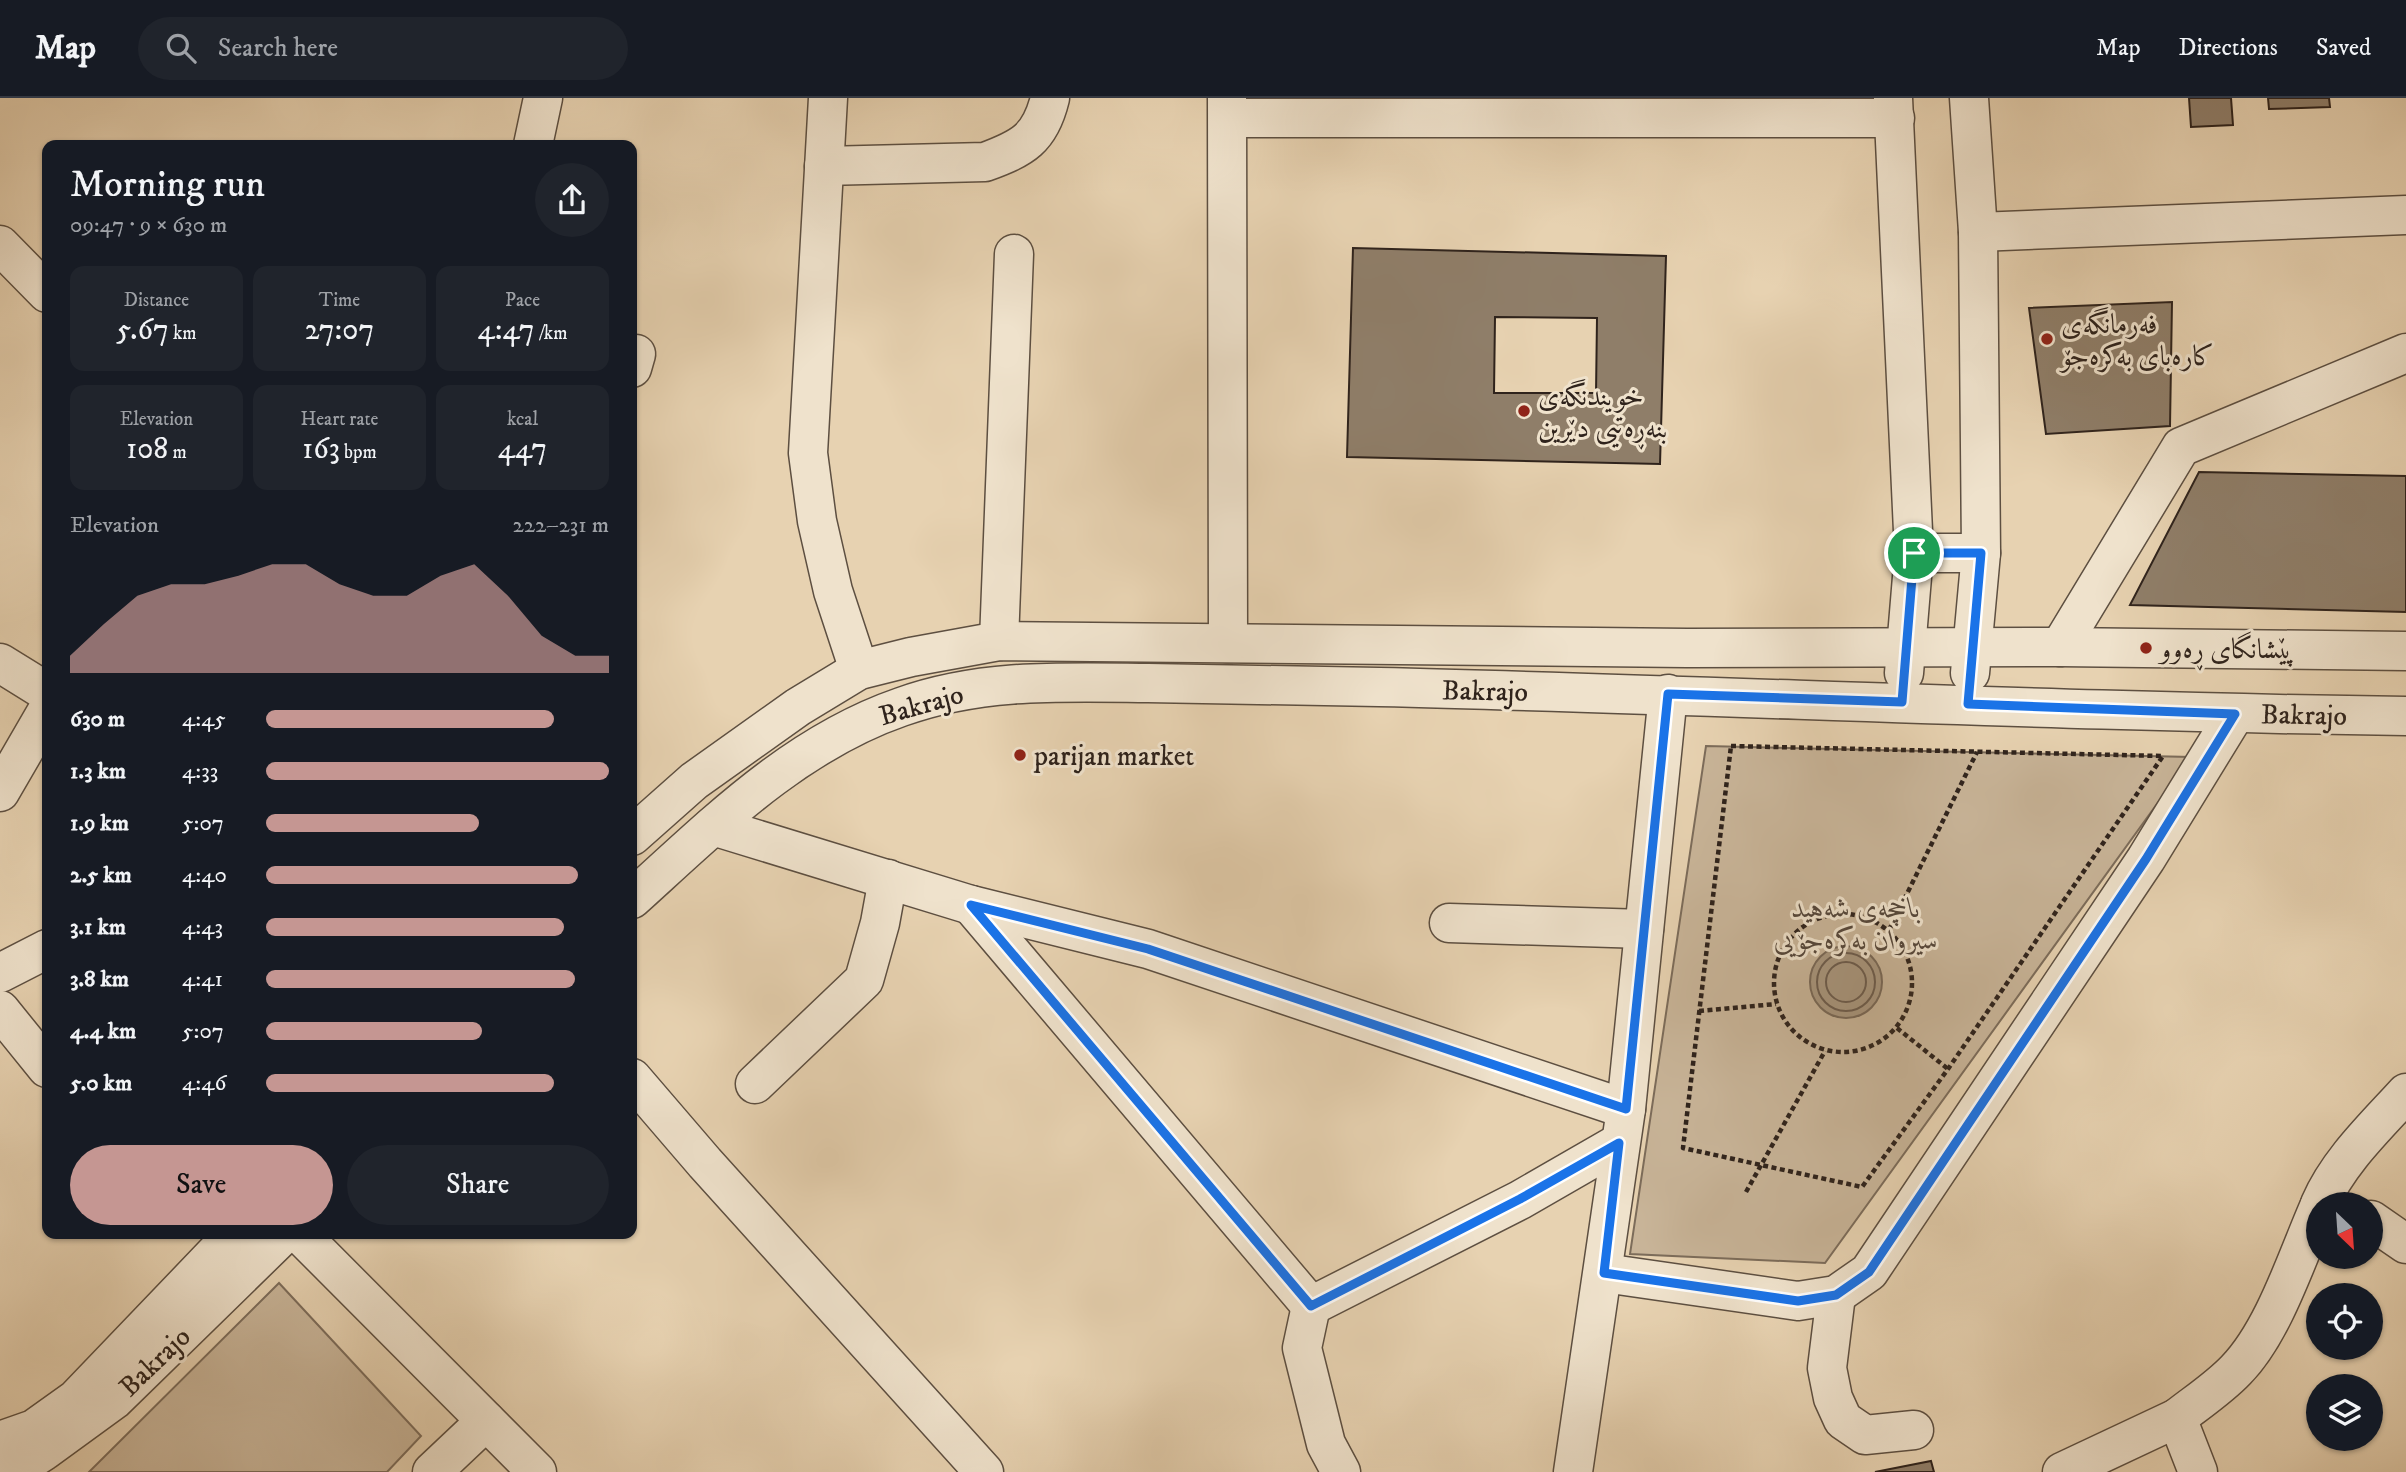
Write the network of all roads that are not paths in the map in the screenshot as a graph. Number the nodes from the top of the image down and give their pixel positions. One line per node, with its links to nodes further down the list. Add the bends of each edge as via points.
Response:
1 (543, 98): 7 (street)
2 (828, 98): 8 (street)
3 (1050, 98): 8 (street, via 1033,138 985,162)
4 (1969, 98): 10 (street)
5 (1227, 108): 6 (street); 18 (street)
6 (1894, 108): 15 (street)
7 (534, 140)
8 (824, 166): 24 (street, via 808,453 817,521)
9 (2406, 215): 10 (street)
10 (1978, 232): 16 (street)
11 (0, 245): 13 (street)
12 (1014, 254): 17 (street)
13 (42, 288)
14 (2406, 353): 19 (street, via 2181,447)
15 (1914, 553): 16 (street); 20 (street)
16 (1981, 553): 21 (street)
17 (999, 641): 18 (street, Bakrajo); 24 (street, Bakrajo)
18 (1228, 643): 20 (street, Bakrajo)
19 (2060, 647): 21 (street, Bakrajo); 22 (street, Bakrajo)
20 (1906, 648): 21 (street, Bakrajo); 27 (street)
21 (1972, 649): 28 (street)
22 (2406, 651)
23 (0, 663): 25 (street)
24 (859, 670): 34 (street, Bakrajo, via 694,781)
25 (42, 689)
26 (1668, 694): 27 (street, Bakrajo); 33 (street, Bakrajo, via 1026,682 958,691 904,705 847,728 793,761); 39 (street)
27 (1902, 702): 28 (street, Bakrajo)
28 (1968, 704): 29 (street, Bakrajo)
29 (2235, 714): 30 (street, Bakrajo); 56 (street, via 2146,859 1869,1272)
30 (2406, 716)
31 (42, 720): 32 (street)
32 (0, 792)
33 (713, 826): 35 (street); 36 (street, Bakrajo)
34 (637, 832)
35 (888, 879): 37 (street); 45 (street, via 864,980)
36 (637, 894)
37 (971, 905): 47 (street, via 1148,949); 57 (street)
38 (1448, 923): 39 (street)
39 (1644, 929): 47 (street)
40 (42, 952): 41 (street)
41 (0, 973)
42 (0, 1010): 43 (street)
43 (42, 1062)
44 (637, 1084): 65 (street)
45 (755, 1084)
46 (2406, 1093): 48 (street, via 2364,1139)
47 (1623, 1126): 55 (street); 57 (street, via 1520,1199)
48 (2333, 1192)
49 (2384, 1229): 53 (street)
50 (229, 1239): 61 (street, Bakrajo, via 76,1399 34,1429)
51 (279, 1239): 62 (street, Bakrajo, via 114,1400)
52 (305, 1239): 59 (street)
53 (2406, 1244)
54 (2306, 1246): 58 (street, via 2270,1319 2236,1371)
55 (1604, 1273): 56 (street, via 1798,1301); 67 (street)
56 (1836, 1295): 60 (street, via 1827,1368 1843,1420 1865,1435)
57 (1311, 1306): 66 (street, via 1302,1348 1326,1444)
58 (2177, 1418): 68 (street); 69 (street)
59 (486, 1421): 63 (street); 64 (street)
60 (1914, 1430)
61 (0, 1441)
62 (11, 1472)
63 (432, 1472)
64 (537, 1472)
65 (984, 1472)
66 (1341, 1472)
67 (1573, 1472)
68 (2062, 1472)
69 (2198, 1472)

